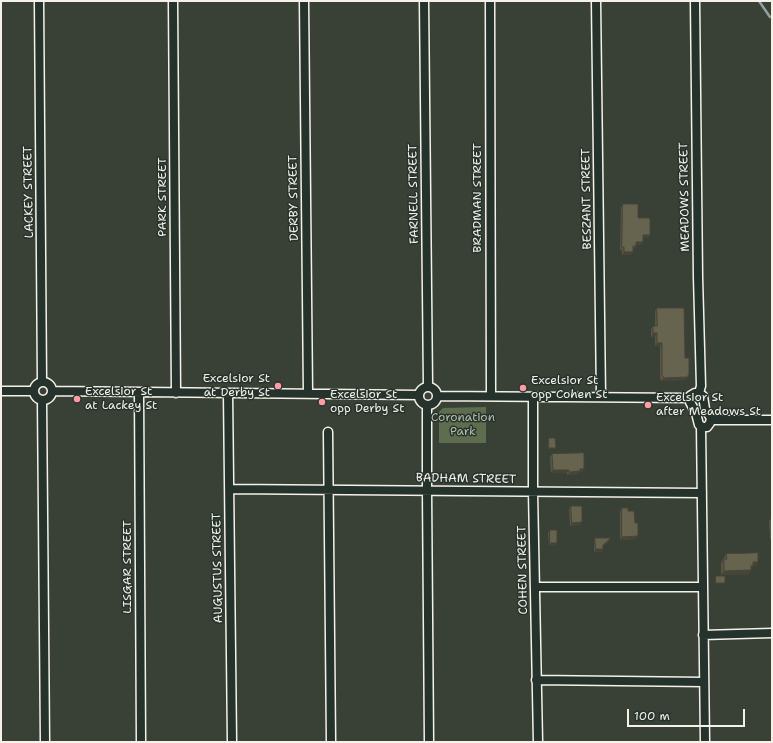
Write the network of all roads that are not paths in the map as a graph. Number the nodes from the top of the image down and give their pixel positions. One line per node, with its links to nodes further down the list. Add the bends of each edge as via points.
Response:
1 (39, 1): 8 (street, LACKEY STREET)
2 (173, 1): 14 (street, PARK STREET)
3 (304, 1): 17 (street, DERBY STREET)
4 (424, 1): 9 (street, FARNELL STREET)
5 (490, 1): 20 (street, BRADMAN STREET)
6 (596, 1): 22 (street, BESZANT STREET)
7 (695, 1): 16 (street, MEADOWS STREET, via 701,386)
8 (42, 382): 11 (street, via 35,386); 12 (street, via 48,384)
9 (428, 387): 18 (street, via 423,388); 19 (street, via 433,389)
10 (1, 391): 11 (street)
11 (34, 391): 24 (street, via 35,396)
12 (52, 391): 13 (street); 24 (street, via 50,397)
13 (139, 392): 14 (street); 42 (street, LISGAR STREET)
14 (176, 393): 15 (street)
15 (228, 393): 17 (street); 30 (street, AUGUSTUS STREET)
16 (699, 393): 23 (street, via 693,394); 26 (street, via 704,398 705,409)
17 (308, 394): 18 (street)
18 (419, 395): 25 (street, via 422,403)
19 (437, 396): 20 (street); 25 (street, via 433,403)
20 (491, 396): 21 (street)
21 (533, 397): 22 (street); 33 (street, COHEN STREET)
22 (601, 397): 23 (street)
23 (690, 398): 28 (street)
24 (42, 400): 41 (street)
25 (427, 405): 32 (street)
26 (711, 420): 27 (street); 28 (street, via 707,427)
27 (772, 420)
28 (701, 426): 34 (street)
29 (328, 432): 31 (street)
30 (230, 489): 31 (street, BADHAM STREET); 43 (street, AUGUSTUS STREET)
31 (329, 490): 32 (street, BADHAM STREET); 44 (street)
32 (426, 491): 33 (street, BADHAM STREET); 45 (street)
33 (533, 492): 34 (street, BADHAM STREET); 35 (street, COHEN STREET)
34 (702, 493): 36 (street)
35 (535, 587): 36 (street); 39 (street, COHEN STREET)
36 (702, 587): 38 (street)
37 (772, 633): 38 (street)
38 (703, 635): 40 (street)
39 (536, 680): 40 (street); 46 (street, COHEN STREET)
40 (704, 682): 47 (street)
41 (46, 742)
42 (141, 742)
43 (232, 742)
44 (331, 742)
45 (429, 742)
46 (538, 742)
47 (705, 742)

